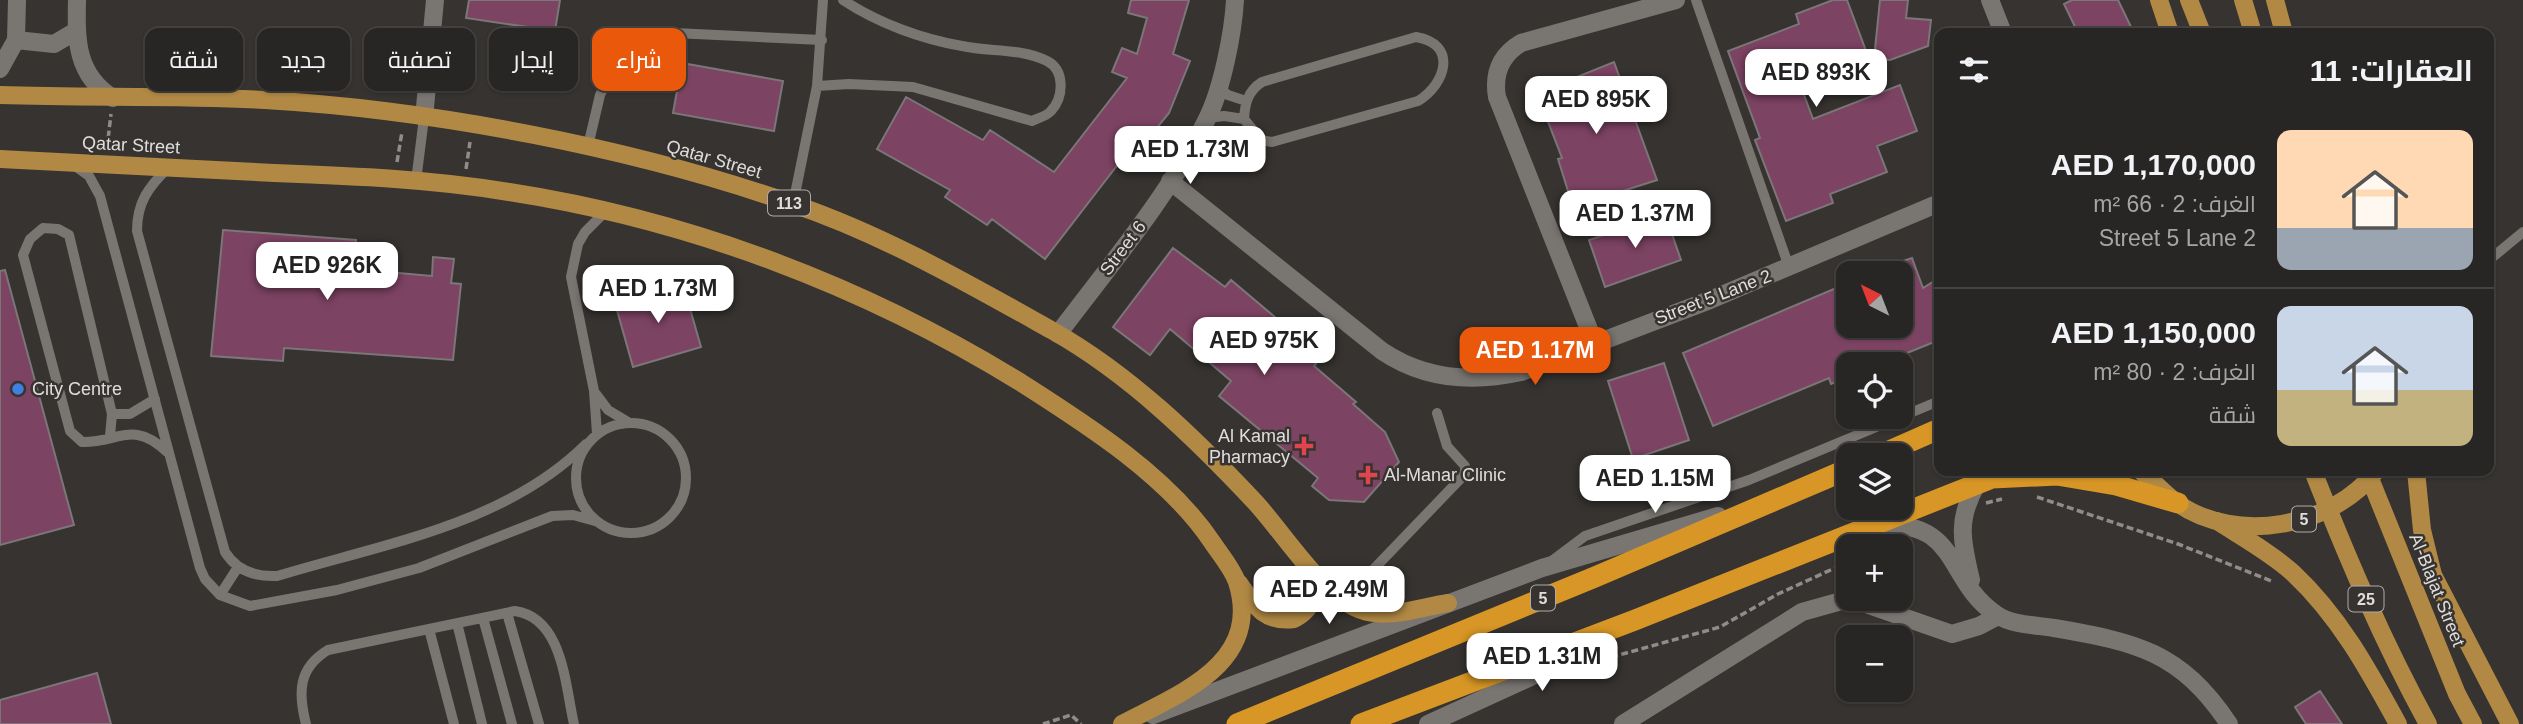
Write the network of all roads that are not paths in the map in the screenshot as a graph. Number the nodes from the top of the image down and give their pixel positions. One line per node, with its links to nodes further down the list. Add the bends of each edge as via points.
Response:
1 (17, 0): 21 (street)
2 (76, 0): 20 (street)
3 (435, 0): 29 (street)
4 (823, 0): 22 (lane)
5 (843, 0): 24 (lane, via 933,40 1032,55 1050,62 1061,78 1060,97 1050,113 1032,121 913,87)
6 (1234, 0): 25 (street, Street 6)
7 (1676, 0): 14 (street)
8 (1696, 0): 43 (lane)
9 (1990, 0): 15 (street)
10 (2159, 0): 16 (main road)
11 (2189, 0): 17 (main road)
12 (2243, 0): 18 (main road)
13 (2275, 0): 19 (main road)
14 (1618, 8): 45 (street, via 1521,43 1507,54 1495,79 1497,97)
15 (2001, 28)
16 (2168, 28)
17 (2200, 28)
18 (2251, 28)
19 (2283, 28)
20 (76, 32): 21 (street, via 54,44); 27 (street, via 84,69)
21 (8, 40): 23 (street)
22 (822, 40): 24 (lane); 32 (lane, via 675,33 651,40 626,53 611,73 600,95)
23 (0, 69)
24 (817, 86): 38 (lane)
25 (1219, 88): 28 (lane); 30 (street, Street 6)
26 (0, 95): 27 (main road, Qatar Street / 113)
27 (113, 99): 29 (main road, Qatar Street / 113, via 266,100)
28 (1246, 101): 31 (lane); 31 (lane, via 1254,87 1272,77 1416,37 1434,44 1441,53 1441,81 1418,101 1272,142 1261,139)
29 (424, 118): 32 (main road, Qatar Street / 113); 36 (lane)
30 (1208, 118): 31 (lane); 37 (street, Street 6)
31 (1244, 119)
32 (588, 146): 38 (main road, Qatar Street / 113)
33 (0, 159): 34 (main road, Qatar Street)
34 (68, 162): 35 (main road, Qatar Street); 47 (lane, via 89,176 100,196)
35 (168, 168): 36 (main road, Qatar Street); 73 (lane, via 142,200 137,231 225,552)
36 (416, 181): 40 (main road, Qatar Street, via 508,191)
37 (1170, 181): 44 (street, Street 6); 45 (street, Street 5 Lane 2, via 1382,351 1420,370 1457,379 1496,378)
38 (793, 204): 44 (main road, Qatar Street / 113, via 872,236)
39 (1934, 205): 43 (street, Street 5 Lane 2)
40 (605, 212): 46 (lane, via 585,232 572,266); 75 (main road, Qatar Street, via 708,237 793,267 946,337 1121,451 1197,523)
41 (2523, 232): 42 (lane)
42 (2494, 256)
43 (1789, 267): 45 (street, Street 5 Lane 2)
44 (1058, 334): 72 (main road, Qatar Street / 113, via 1148,399 1210,455)
45 (1594, 342)
46 (594, 391): 51 (lane, via 608,410); 53 (lane)
47 (155, 399): 50 (lane, via 130,414); 57 (lane)
48 (1934, 403): 74 (lane, via 1749,480 1586,536)
49 (1437, 413): 78 (lane, via 1447,446 1465,466 1465,474 1378,566)
50 (112, 414): 54 (lane); 54 (lane, via 69,235 43,228 30,239 23,254 70,432 82,442 97,443)
51 (628, 422): 53 (lane); 70 (lane, via 650,425 668,436 682,453 687,474 684,495 674,514 656,528 636,534 614,531)
52 (1934, 431): 55 (highway)
53 (597, 434): 56 (lane)
54 (110, 436): 57 (lane, via 141,435)
55 (1907, 443)
56 (586, 444): 70 (lane, via 577,463 576,484 582,504); 73 (lane, via 547,479 473,517 277,576 256,575)
57 (167, 452): 77 (lane, via 205,579)
58 (1836, 473): 67 (highway, 5)
59 (2007, 476): 66 (highway, 5)
60 (2063, 476): 68 (highway, 5)
61 (2147, 476): 68 (main road, 5)
62 (2315, 476): 102 (main road, 25, via 2393,659)
63 (2369, 476): 103 (main road, Al-Blajat Street)
64 (2372, 476): 69 (main road, 5, via 2335,506 2297,521 2257,526)
65 (2417, 476): 86 (main road, via 2422,530 2433,575)
66 (1980, 494): 71 (highway, 5); 76 (street, via 1968,503 1961,536)
67 (1778, 499): 74 (street); 96 (highway, 5)
68 (2178, 503): 69 (main road, 5)
69 (2217, 520): 101 (main road, via 2291,571 2319,600 2355,647)
70 (595, 521): 77 (lane, via 552,516 419,568 337,590 250,606)
71 (1875, 526): 76 (street, via 1902,525 1933,536); 83 (highway, 5)
72 (1300, 557): 75 (main road, via 1313,597 1311,606 1294,619 1268,618); 78 (main road, Qatar Street / 113)
73 (238, 567): 77 (lane)
74 (1542, 568): 79 (street)
75 (1237, 580): 94 (main road, Qatar Street, via 1241,610 1231,652 1196,685)
76 (1974, 594): 81 (street)
77 (220, 595)
78 (1340, 598): 79 (main road, Qatar Street / 113, via 1371,614)
79 (1448, 603): 95 (street)
80 (507, 613): 82 (lane); 92 (lane); 93 (lane, via 525,612 549,629)
81 (1998, 616): 99 (street, via 1952,634 1863,603 1830,602 1802,612); 100 (street, via 2142,646 2183,671)
82 (483, 618): 84 (lane); 91 (lane)
83 (1635, 620): 97 (highway, 5); 98 (street, via 1548,669)
84 (457, 623): 85 (lane); 90 (lane)
85 (429, 629): 88 (lane, via 320,654 307,668 300,687); 89 (lane)
86 (2507, 719): 87 (lane)
87 (2523, 721)
88 (306, 724)
89 (454, 724)
90 (482, 724)
91 (512, 724)
92 (539, 724)
93 (574, 724)
94 (1122, 724)
95 (1131, 724)
96 (1237, 724)
97 (1361, 724)
98 (1428, 724)
99 (1623, 724)
100 (2229, 724)
101 (2398, 724)
102 (2428, 724)
103 (2473, 724)

